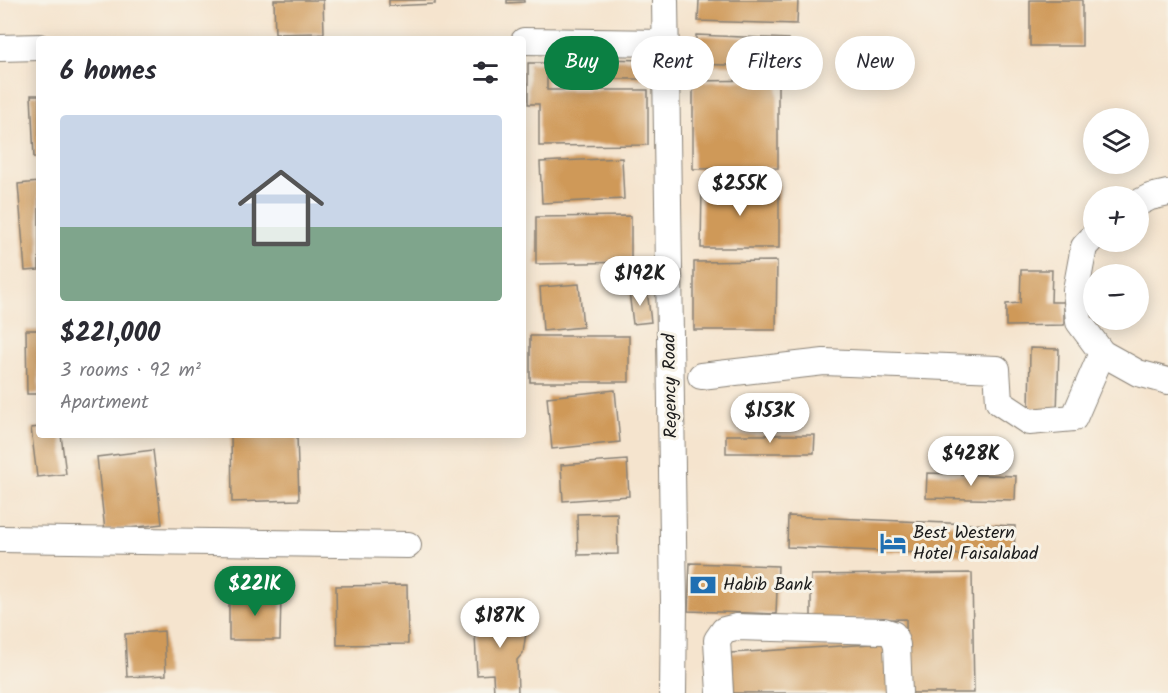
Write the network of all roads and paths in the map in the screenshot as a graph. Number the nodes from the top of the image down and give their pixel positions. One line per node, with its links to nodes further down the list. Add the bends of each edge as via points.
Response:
1 (665, 0): 2 (street, Regency Road)
2 (664, 36)
3 (526, 41): 4 (street)
4 (631, 43)
5 (36, 47): 6 (street)
6 (0, 48)
7 (665, 90): 16 (street, Regency Road)
8 (1168, 194): 9 (street)
9 (1149, 197)
10 (1083, 252): 11 (street, via 1076,290 1079,322)
11 (1102, 353): 12 (street, via 1074,418 1029,422 999,402 997,369 824,362); 13 (street, via 1138,373)
12 (701, 376)
13 (1168, 381)
14 (0, 539): 15 (street)
15 (408, 545)
16 (673, 693)
17 (720, 693): 18 (street, via 717,640 724,630 736,627 893,634)
18 (899, 693)

